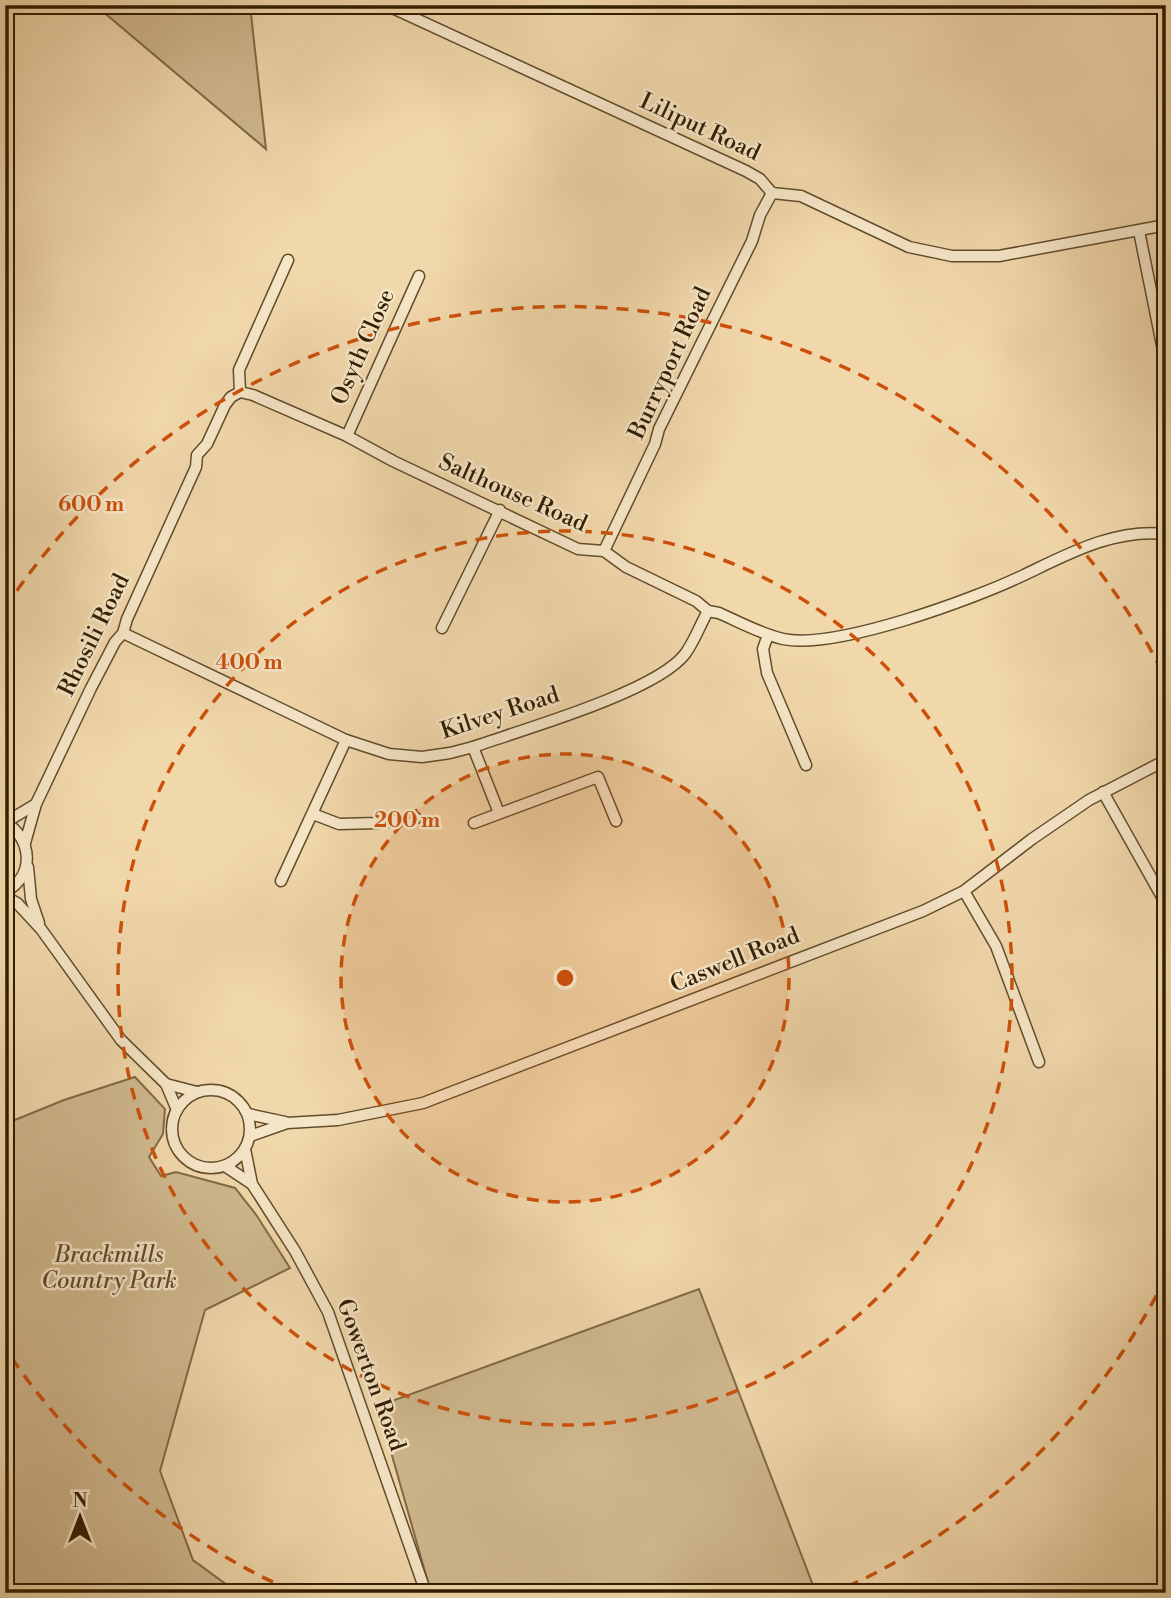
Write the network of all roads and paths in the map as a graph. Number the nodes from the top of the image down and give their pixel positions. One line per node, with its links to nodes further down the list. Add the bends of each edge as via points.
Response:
1 (386, 5): 2 (street, Liliput Road, via 746,171)
2 (772, 193): 4 (street, Liliput Road, via 801,196 909,247 952,256 999,256); 12 (street, Burryport Road)
3 (1166, 225): 4 (street, Liliput Road)
4 (1139, 231): 7 (street)
5 (288, 260): 8 (street, via 239,370)
6 (419, 276): 9 (street, Osyth Close)
7 (1166, 365)
8 (240, 392): 9 (street, Salthouse Road); 15 (street, Rhosili Road, via 225,405 197,455 196,467)
9 (347, 436): 10 (street, Salthouse Road)
10 (500, 510): 12 (street, Salthouse Road, via 578,549); 14 (street)
11 (1166, 534): 16 (street, Salthouse Road, via 1142,533 1079,549 985,592 877,627 820,639 785,640)
12 (604, 551): 13 (street, Salthouse Road)
13 (708, 611): 16 (street, Salthouse Road); 18 (street, Kilvey Road, via 685,654 665,671 635,688)
14 (442, 628)
15 (123, 634): 17 (street, Kilvey Road); 22 (street, Rhosili Road, via 91,688)
16 (768, 635): 20 (street, via 763,649 768,673)
17 (346, 740): 18 (street, Kilvey Road, via 405,757 436,756); 24 (street)
18 (473, 747): 23 (street)
19 (1166, 760): 21 (street, Caswell Road)
20 (806, 765)
21 (1103, 792): 32 (street, Caswell Road); 34 (street)
22 (36, 804): 27 (street); 29 (street, Rhosili Road)
23 (499, 813): 26 (street, via 597,777); 28 (street)
24 (313, 814): 25 (street, via 339,824); 31 (street)
25 (416, 818)
26 (616, 821)
27 (5, 822): 29 (street)
28 (474, 823)
29 (25, 843): 30 (street)
30 (28, 860): 33 (street, via 20,881); 35 (street, via 31,898)
31 (281, 881)
32 (964, 891): 36 (street, via 996,946); 41 (street, Caswell Road, via 837,945 424,1102 338,1120)
33 (5, 894): 35 (street)
34 (1166, 904)
35 (41, 929): 37 (street, via 121,1040)
36 (1039, 1062)
37 (166, 1084): 38 (street); 39 (street)
38 (197, 1092): 39 (street); 40 (street, via 209,1089 233,1095)
39 (177, 1110): 44 (street, via 172,1133 180,1153 198,1166)
40 (248, 1114): 41 (street, Caswell Road); 42 (street)
41 (287, 1123): 42 (street, Caswell Road)
42 (250, 1136): 43 (street)
43 (245, 1149): 44 (street); 45 (street, Gowerton Road)
44 (225, 1166): 45 (street, Gowerton Road)
45 (252, 1184): 46 (street, Gowerton Road, via 296,1251 328,1312)
46 (426, 1593)

